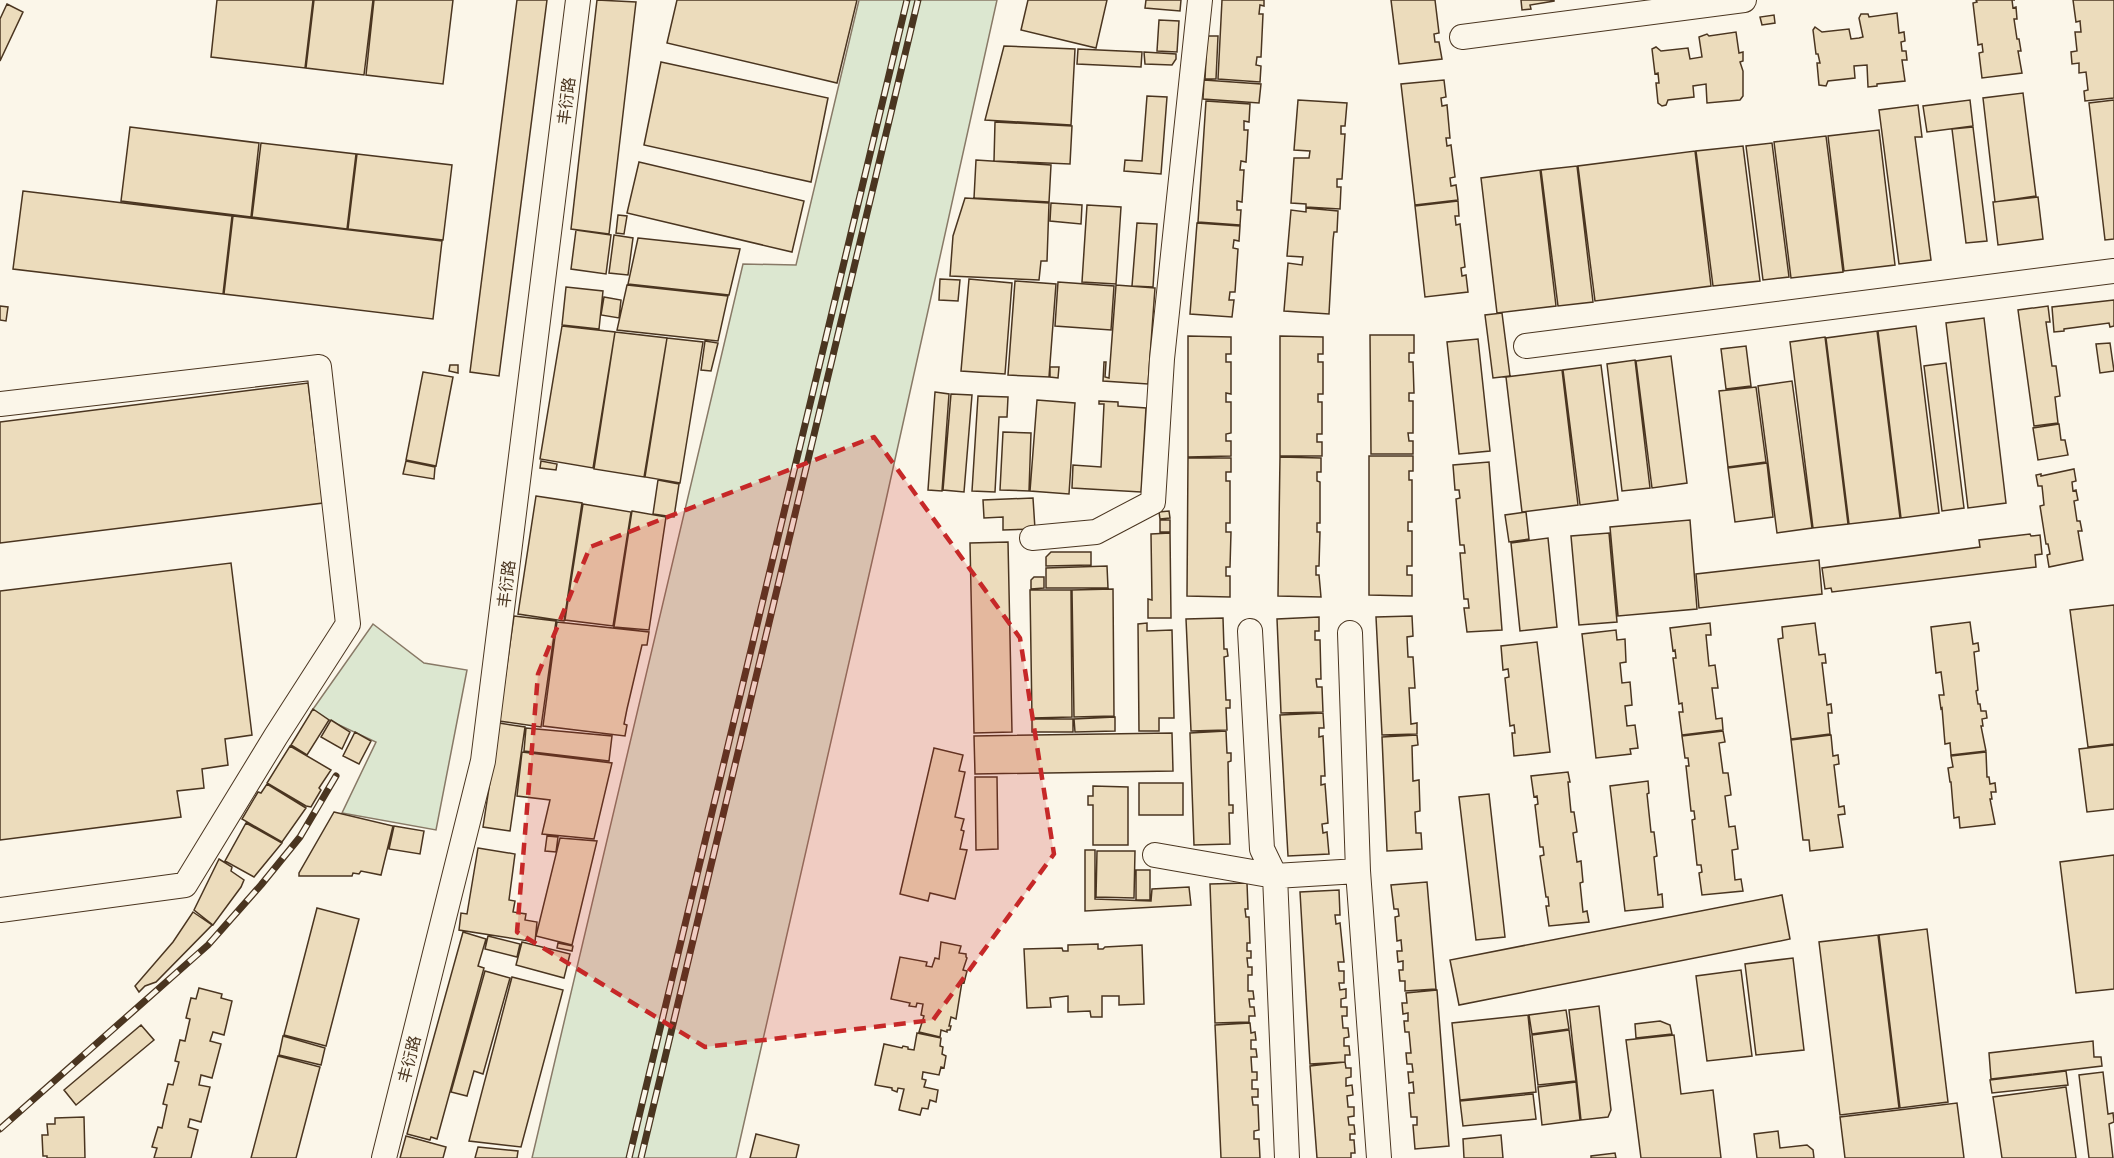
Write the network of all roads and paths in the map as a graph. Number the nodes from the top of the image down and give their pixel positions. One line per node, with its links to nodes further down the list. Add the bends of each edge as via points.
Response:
1 (578, 0): 15 (street, 丰衍路, via 483,762)
2 (1200, 0): 8 (street, via 1162,359 1153,502 1096,532)
3 (1744, 0): 4 (street)
4 (1462, 37)
5 (2114, 271): 6 (street)
6 (1526, 346)
7 (0, 404): 14 (street, via 319,367 348,624 185,885)
8 (1032, 538)
9 (1250, 631): 13 (street, via 1262,849)
10 (1350, 633): 12 (street)
11 (1155, 855): 13 (street)
12 (1358, 871): 13 (street); 17 (street)
13 (1275, 876): 16 (street)
14 (0, 910)
15 (384, 1158)
16 (1287, 1158)
17 (1378, 1158)

